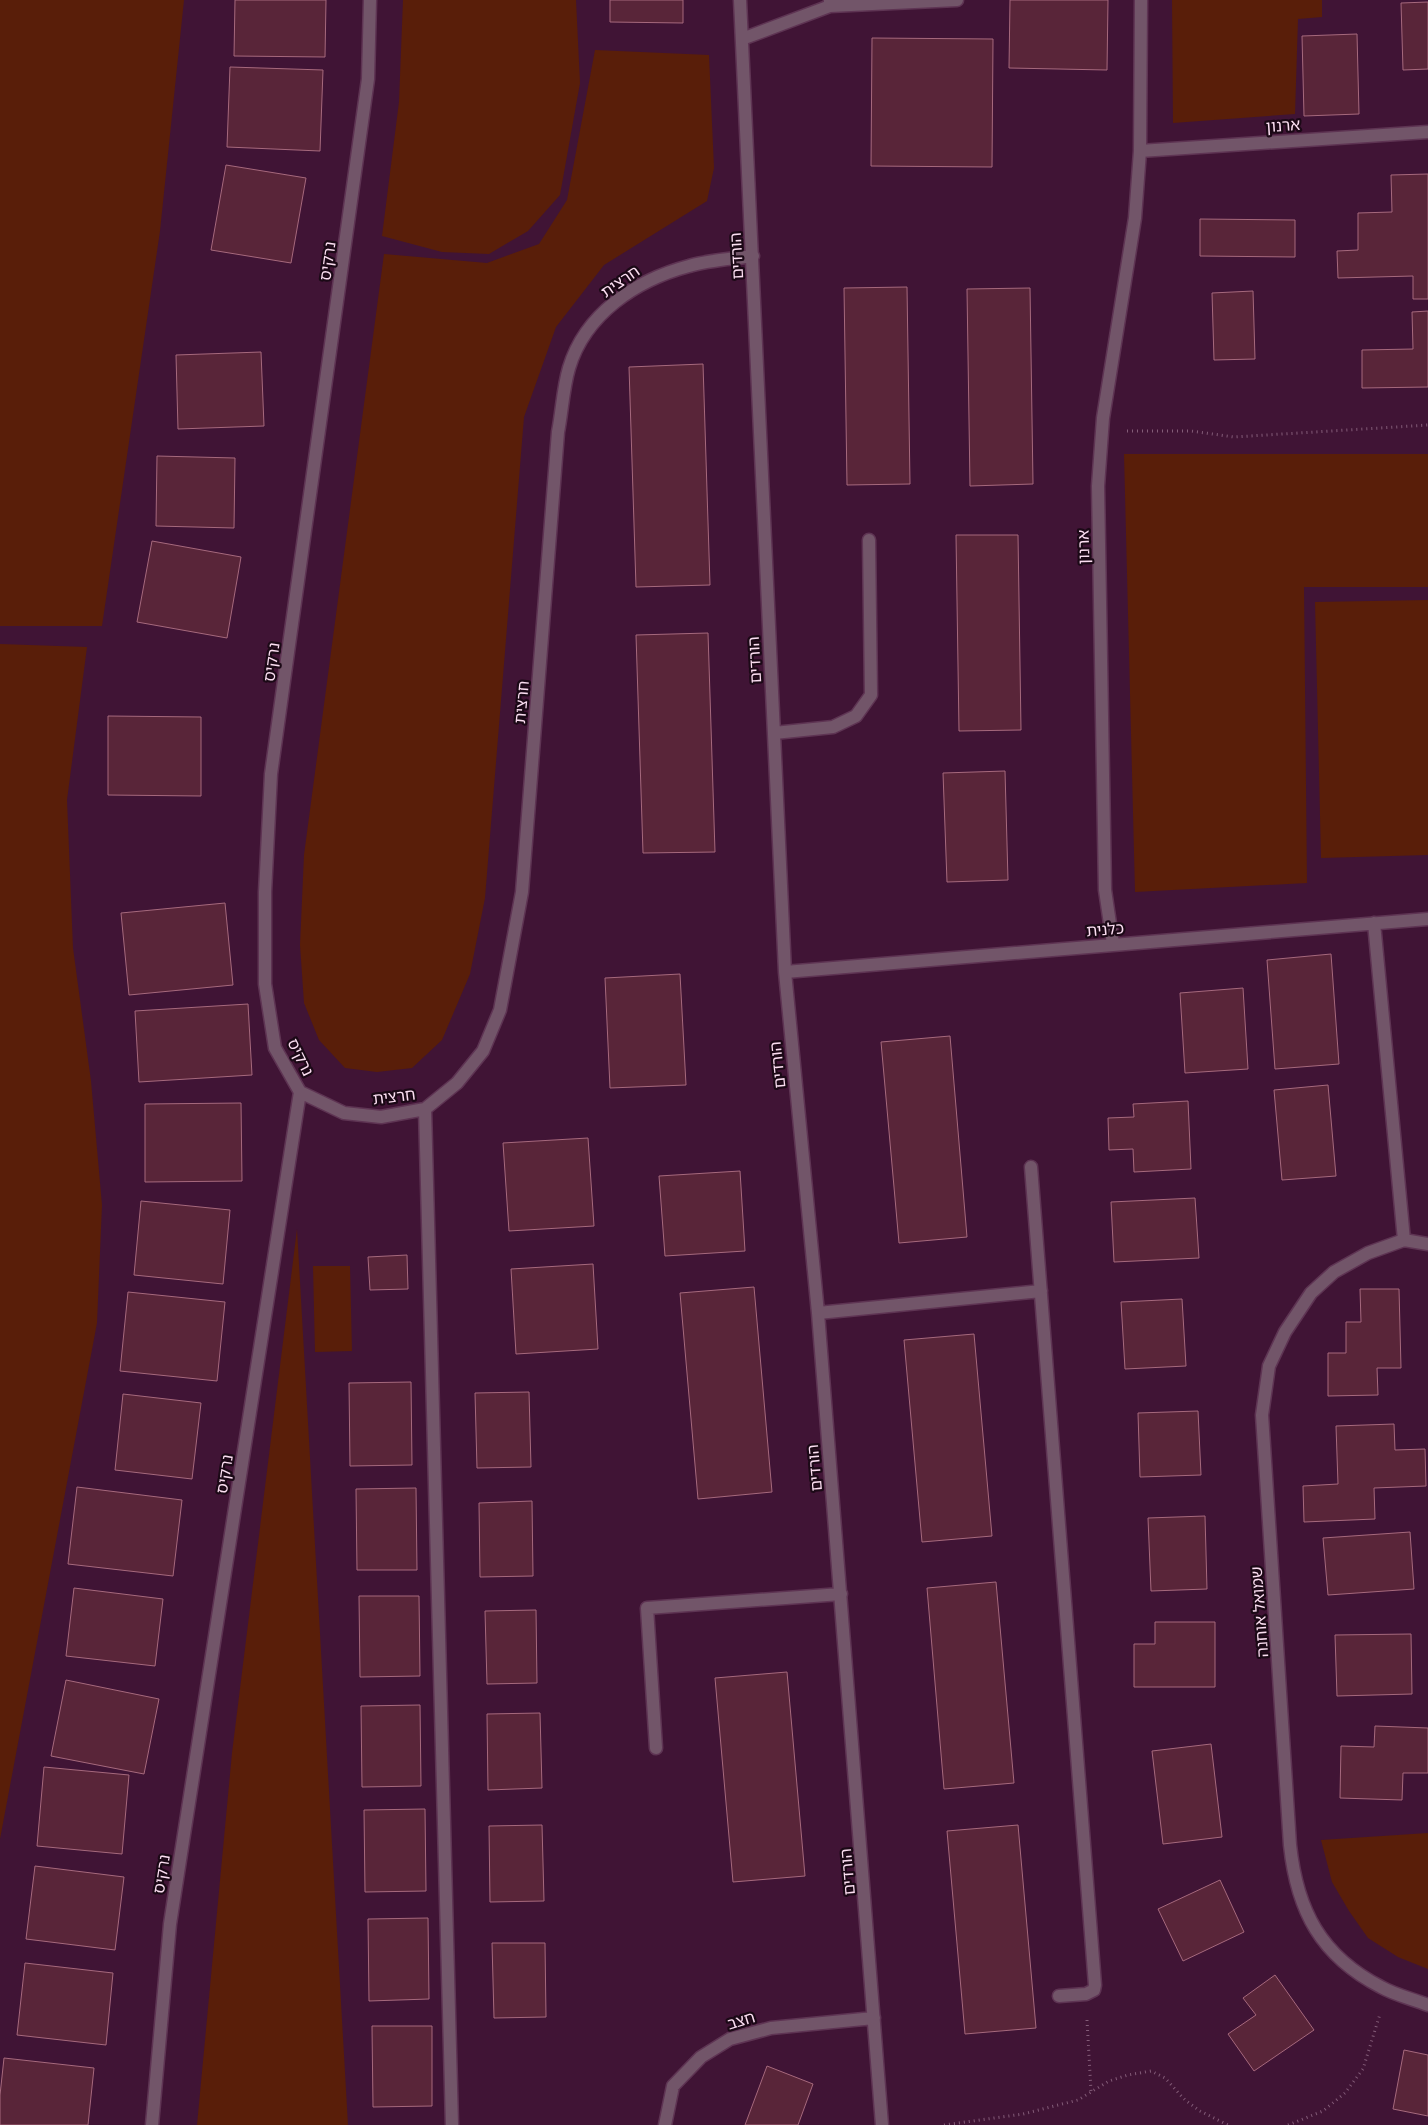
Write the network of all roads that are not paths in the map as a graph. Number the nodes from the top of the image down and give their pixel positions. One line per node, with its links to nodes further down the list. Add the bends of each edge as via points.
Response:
1 (370, 0): 16 (street, נרקיס, via 367,88 272,774 265,892 265,984 276,1048)
2 (740, 0): 6 (street, הורדים)
3 (957, 0): 5 (street)
4 (1141, 0): 8 (street, ארנון)
5 (830, 3): 6 (street)
6 (742, 39): 9 (street, הורדים)
7 (1428, 132): 8 (street, ארנון)
8 (1140, 151): 14 (street, ארנון, via 1135,218 1113,345 1098,486 1105,890)
9 (753, 256): 11 (street, הורדים); 17 (street, חרצית, via 690,265 651,278 614,302 586,332 569,368 558,432 522,892 511,959 500,1010 483,1051 457,1083)
10 (869, 540): 11 (street, via 872,695 856,716 833,727)
11 (774, 733): 15 (street, הורדים)
12 (1428, 919): 13 (street, כלנית)
13 (1374, 923): 14 (street, כלנית); 19 (street)
14 (1113, 944): 15 (street, כלנית)
15 (784, 972): 22 (street, הורדים)
16 (300, 1092): 17 (street, חרצית, via 344,1113 382,1117); 28 (street, נרקיס, via 170,1924)
17 (425, 1109): 29 (street)
18 (1031, 1167): 21 (street)
19 (1404, 1240): 20 (street, שמואל אוחנה); 26 (street, שמואל אוחנה, via 1368,1253 1311,1293 1284,1332 1270,1366 1262,1415 1292,1870 1298,1894 1317,1932 1344,1965 1389,1990)
20 (1428, 1244)
21 (1041, 1291): 22 (street); 25 (street, via 1095,1985 1094,1990 1086,1994)
22 (818, 1312): 23 (street, הורדים)
23 (841, 1594): 24 (street, via 647,1608); 27 (street, הורדים)
24 (656, 1748)
25 (1059, 1996)
26 (1428, 2004)
27 (874, 2018): 30 (street, חצב, via 772,2028 730,2039 701,2057 673,2086); 31 (street, הורדים)
28 (152, 2125)
29 (452, 2125)
30 (665, 2125)
31 (882, 2125)

